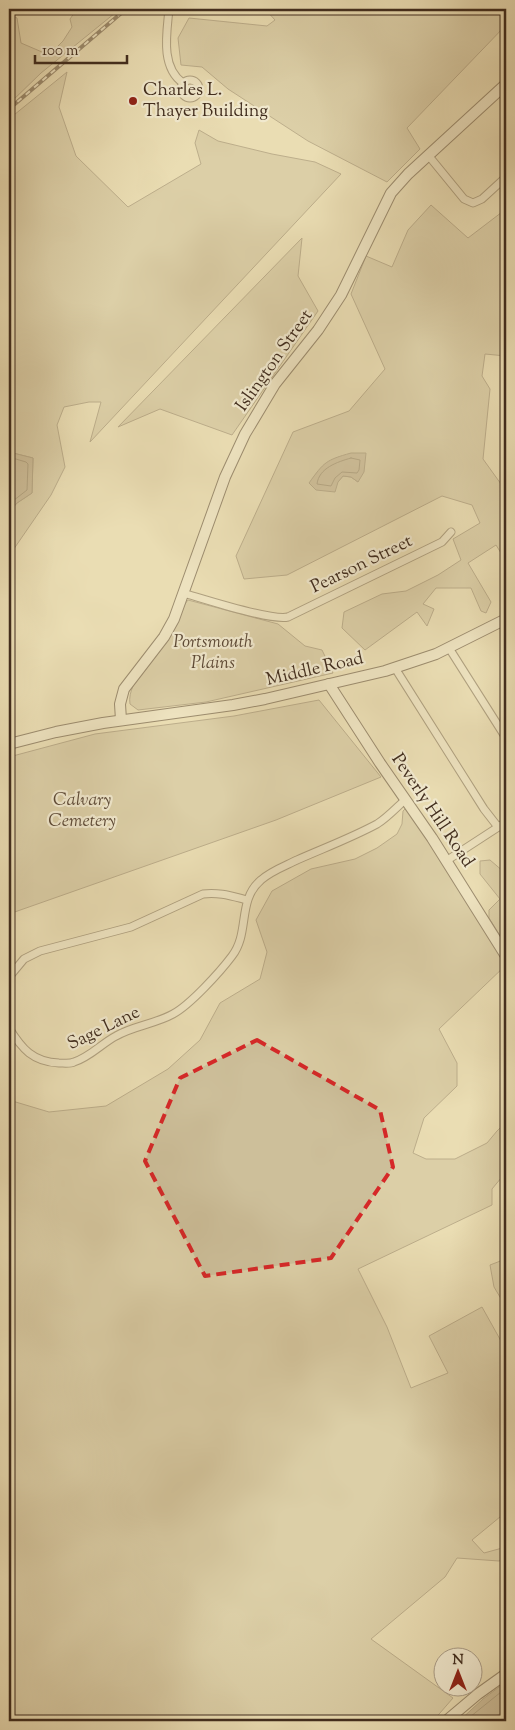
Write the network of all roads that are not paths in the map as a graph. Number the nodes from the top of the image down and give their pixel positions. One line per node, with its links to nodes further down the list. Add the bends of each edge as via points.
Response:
1 (169, 9): 2 (street, via 167,51 176,78)
2 (183, 83)
3 (506, 84): 4 (street, Islington Street)
4 (428, 156): 5 (street, via 464,199 472,203 482,199); 7 (street, Islington Street, via 391,193 341,295 318,330 274,384 253,419 226,477)
5 (506, 177)
6 (451, 532): 7 (street, Pearson Street, via 442,542 282,619)
7 (183, 593): 12 (street, Islington Street, via 169,628 122,694)
8 (506, 620): 9 (street, Middle Road)
9 (448, 648): 10 (street, Middle Road); 13 (street)
10 (395, 668): 11 (street, Middle Road); 17 (street)
11 (329, 684): 12 (street, Middle Road, via 232,705); 15 (street, Peverly Hill Road)
12 (120, 720): 14 (street, Middle Road)
13 (506, 738)
14 (9, 744)
15 (406, 799): 18 (street, Peverly Hill Road); 19 (street, via 379,823 266,876)
16 (506, 822): 17 (street)
17 (498, 827): 18 (street)
18 (446, 860): 20 (street, Peverly Hill Road)
19 (246, 900): 21 (street, via 225,894 203,894 131,927 40,951 24,959); 22 (street, Sage Lane, via 243,933 234,955 172,1015 116,1036 72,1063 36,1058 26,1052)
20 (506, 956)
21 (9, 977)
22 (9, 1028)
23 (506, 1674): 24 (street)
24 (446, 1721)

